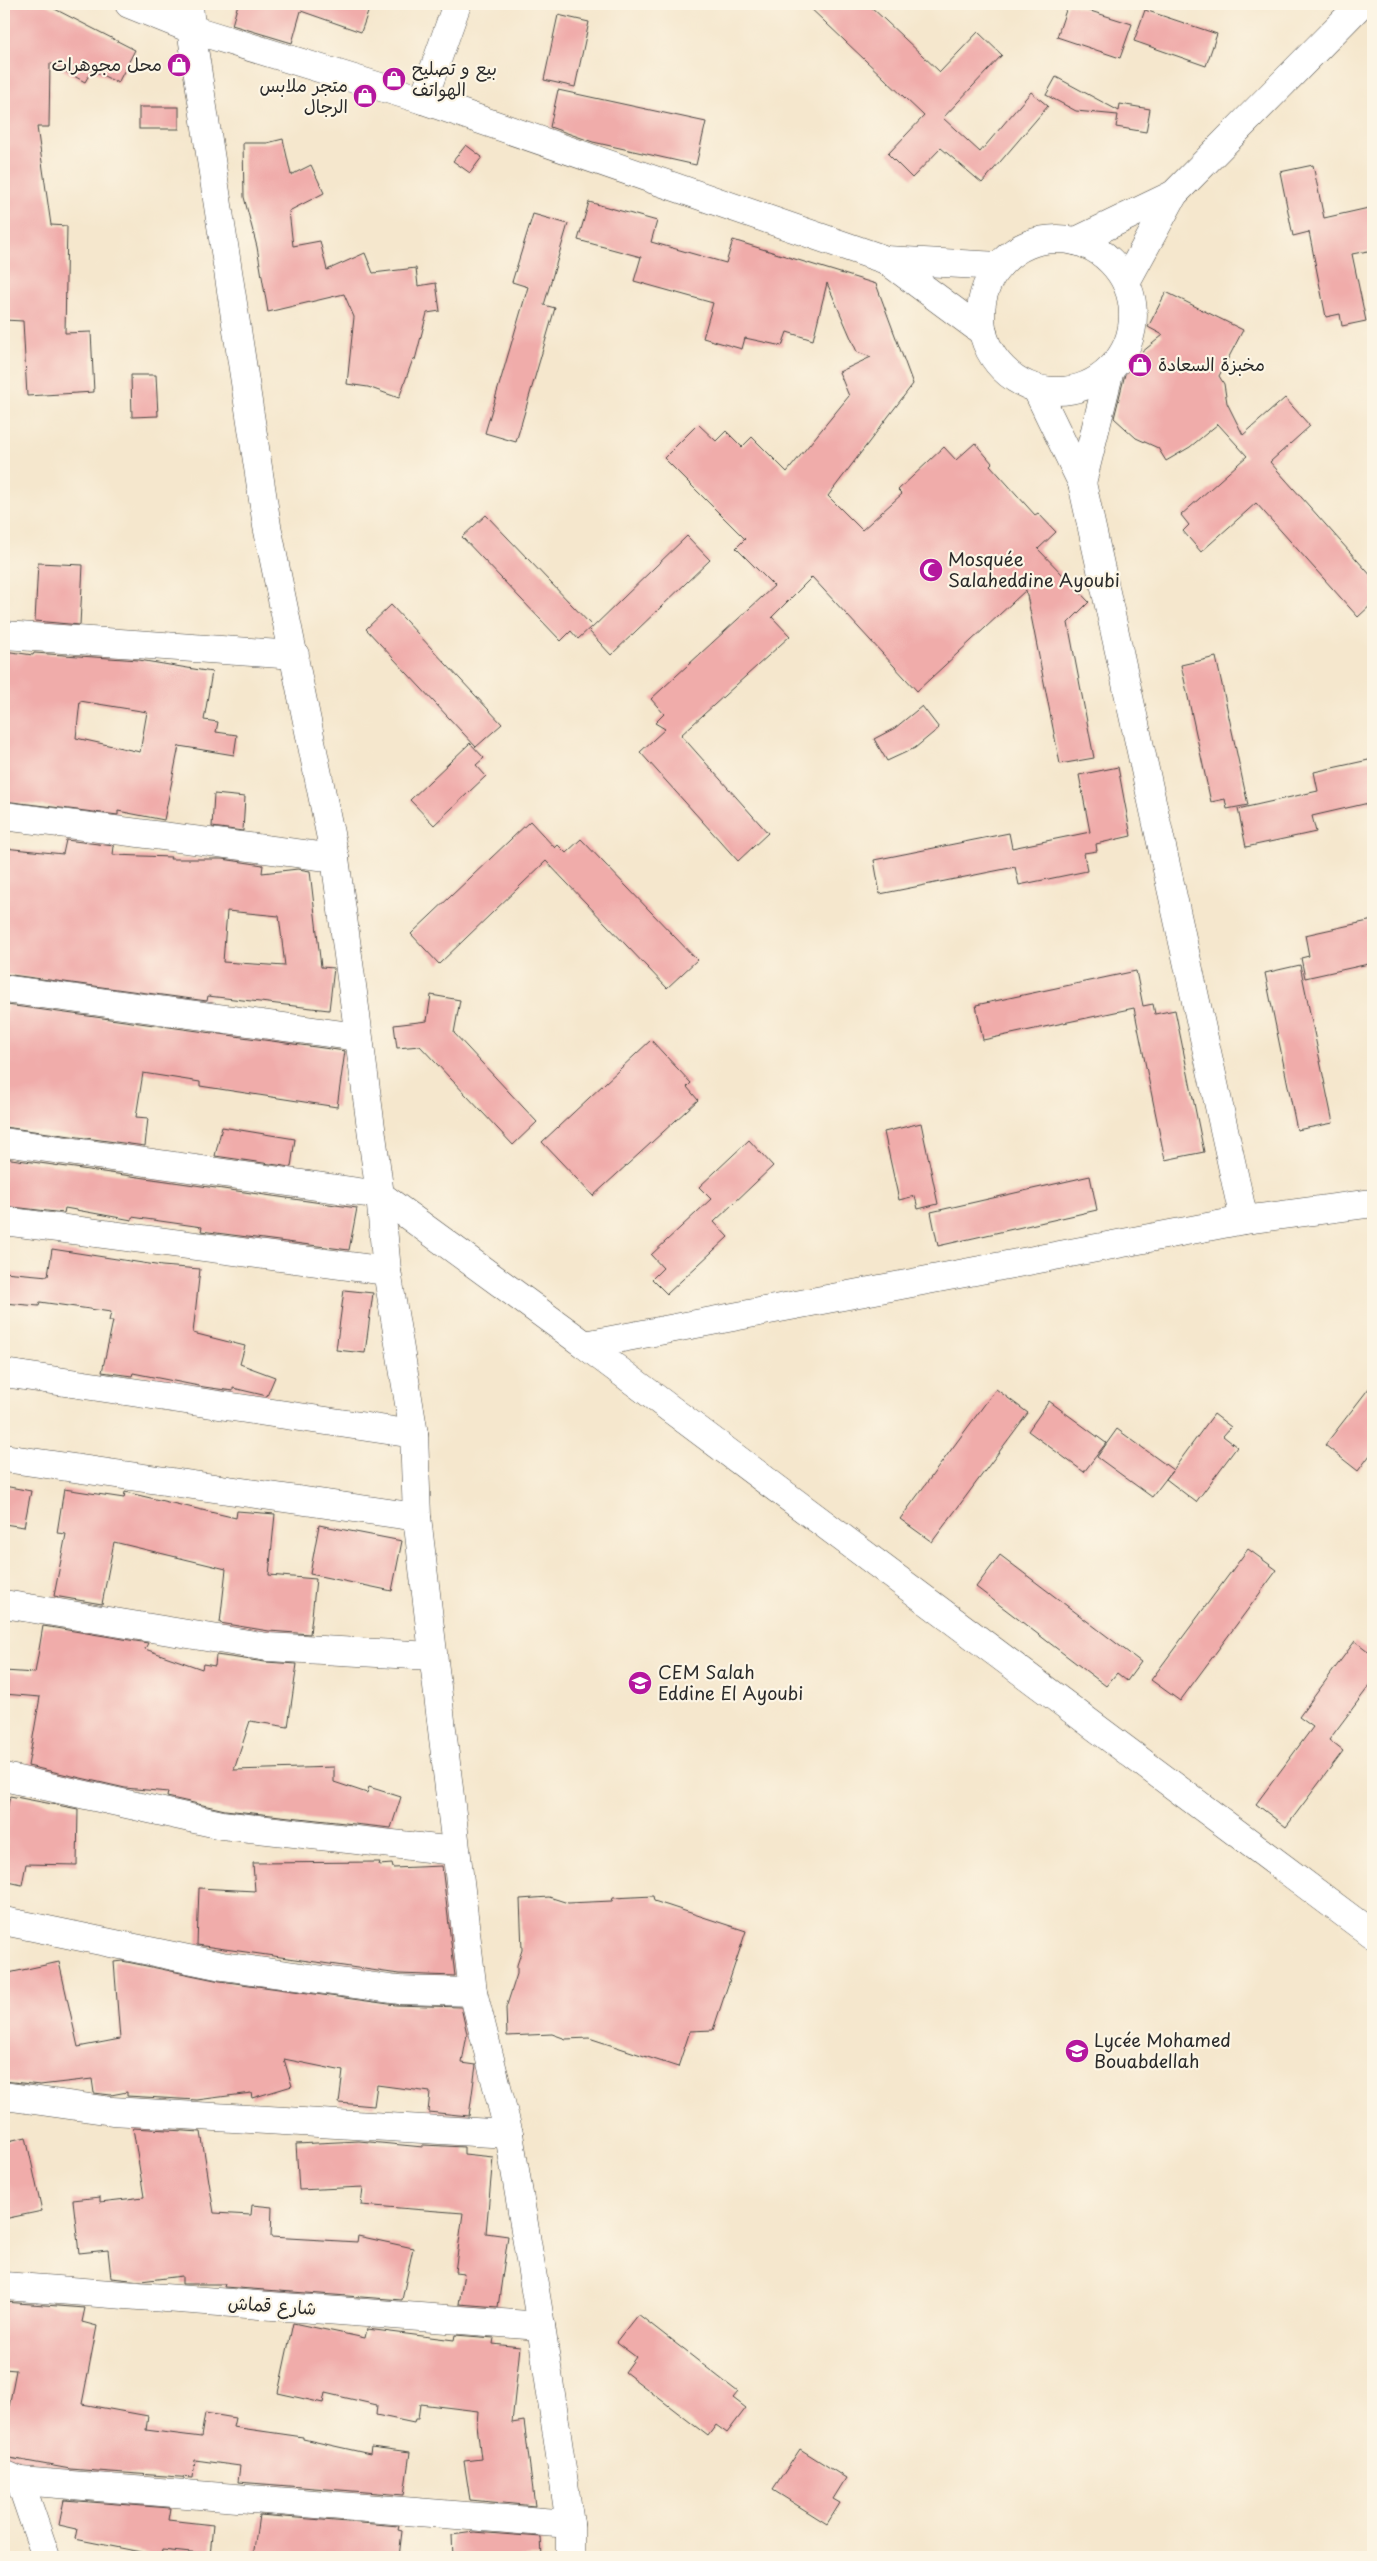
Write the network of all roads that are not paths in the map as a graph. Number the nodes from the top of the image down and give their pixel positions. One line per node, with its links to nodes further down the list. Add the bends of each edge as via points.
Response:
1 (130, 4): 4 (street)
2 (456, 4): 5 (street)
3 (1361, 4): 6 (street)
4 (190, 16): 5 (street); 16 (street, via 267,526)
5 (423, 100): 8 (street)
6 (1174, 194): 7 (street); 10 (street)
7 (1076, 241): 9 (street, via 1055,239 1034,243 1015,252); 10 (street, via 1096,250 1114,264)
8 (886, 260): 9 (street); 11 (street)
9 (999, 266): 11 (street, via 987,286 982,309)
10 (1126, 282): 12 (street, via 1134,319 1122,355)
11 (983, 332): 13 (street, via 990,351 1002,367 1018,380)
12 (1110, 370): 13 (street, via 1094,382 1075,389 1055,391); 14 (street)
13 (1036, 388): 14 (street)
14 (1082, 483): 24 (street)
15 (4, 635): 16 (street)
16 (294, 655): 18 (street)
17 (4, 816): 18 (street)
18 (335, 858): 20 (street)
19 (4, 989): 20 (street)
20 (358, 1037): 22 (street)
21 (4, 1142): 22 (street)
22 (380, 1194): 26 (street); 27 (street)
23 (1373, 1203): 24 (street)
24 (1244, 1220): 27 (street)
25 (4, 1221): 26 (street)
26 (387, 1271): 29 (street)
27 (585, 1345): 37 (street)
28 (4, 1373): 29 (street)
29 (414, 1434): 31 (street)
30 (4, 1458): 31 (street)
31 (417, 1517): 33 (street)
32 (4, 1604): 33 (street, via 267,1647)
33 (432, 1656): 35 (street)
34 (4, 1777): 35 (street, via 222,1825)
35 (455, 1851): 38 (street)
36 (4, 1921): 38 (street, via 222,1966 398,1990)
37 (1373, 1936)
38 (473, 1992): 40 (street)
39 (4, 2096): 40 (street, via 112,2111)
40 (509, 2134): 42 (street)
41 (4, 2286): 42 (street, شارع قماش)
42 (541, 2326): 44 (street)
43 (12, 2477): 44 (street); 45 (street)
44 (570, 2524): 46 (street)
45 (46, 2557)
46 (570, 2557)

